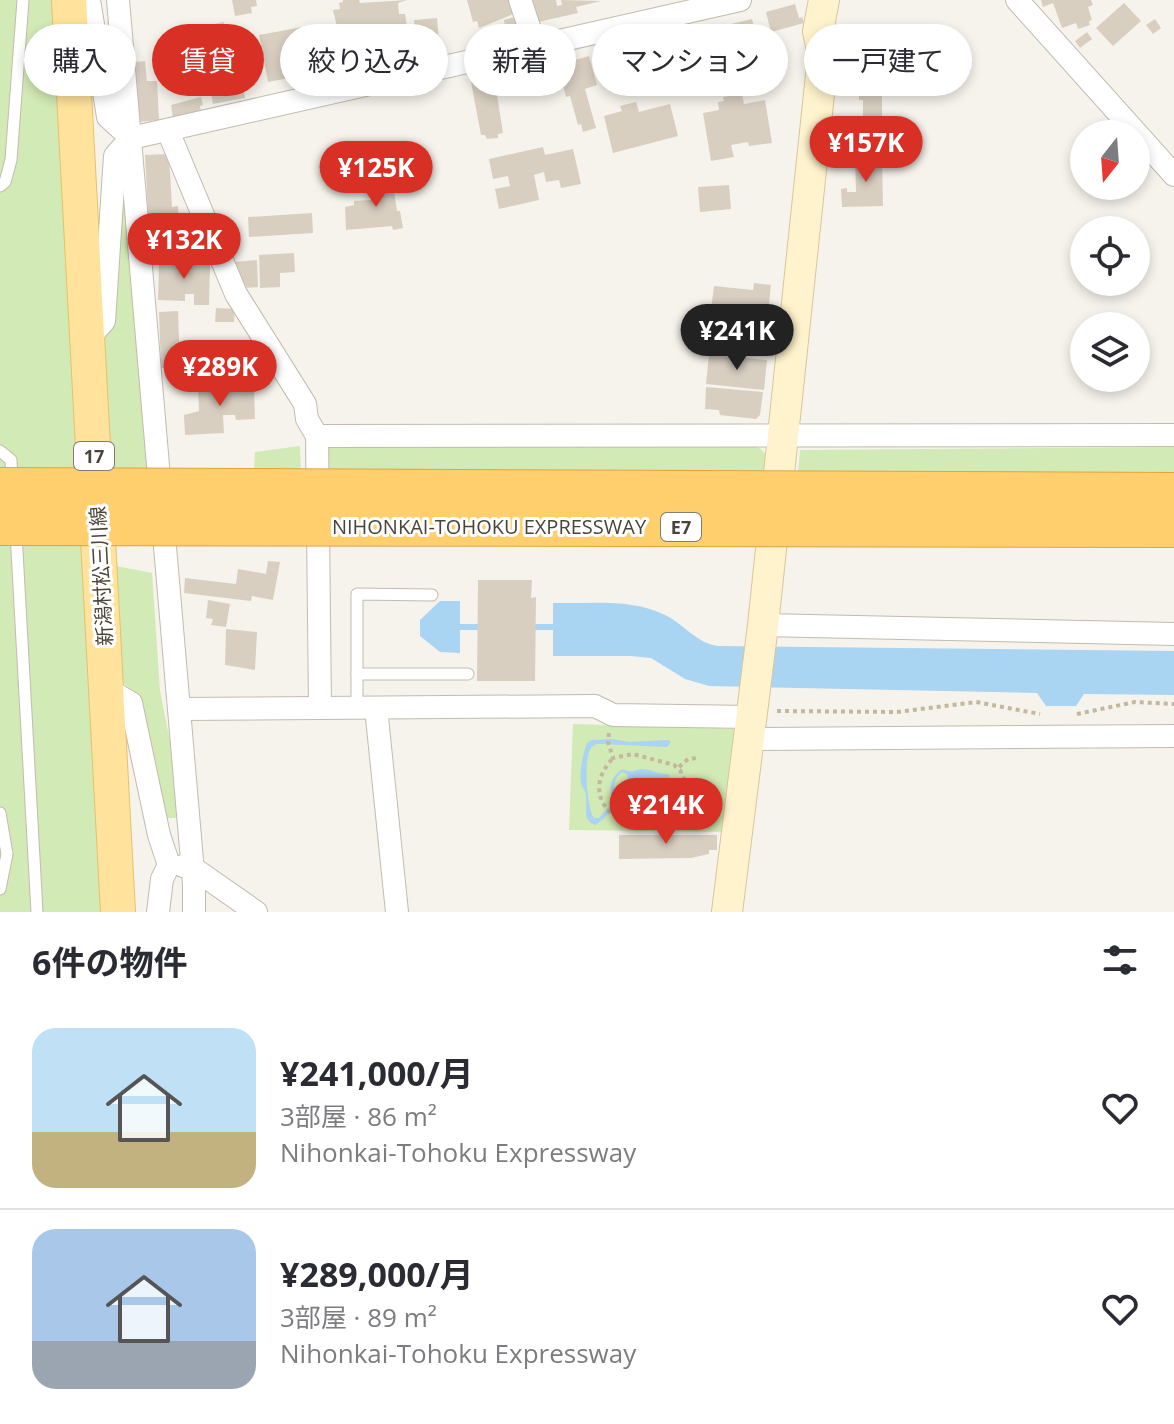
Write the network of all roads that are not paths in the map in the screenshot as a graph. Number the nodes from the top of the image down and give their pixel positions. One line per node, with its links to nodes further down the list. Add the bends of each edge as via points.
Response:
1 (23, 0): 15 (lane, via 11,160)
2 (69, 0): 16 (main road, 新潟村松三川線 / 17)
3 (89, 0): 13 (street, via 108,117)
4 (118, 0): 13 (street)
5 (520, 0): 9 (street)
6 (740, 0): 10 (street)
7 (824, 0): 17 (street, via 818,31 823,56)
8 (1017, 0): 14 (street)
9 (528, 24)
10 (576, 38)
11 (464, 63): 12 (street)
12 (168, 131): 13 (street); 19 (street, via 236,294 305,404)
13 (131, 138): 16 (street, via 115,156 104,321); 33 (street)
14 (1174, 175)
15 (0, 186)
16 (88, 339): 30 (main road, 新潟村松三川線 / 17)
17 (782, 433): 18 (street); 19 (street); 26 (street)
18 (1174, 435)
19 (317, 436): 31 (street)
20 (0, 451): 41 (lane, via 11,460)
21 (0, 488): 22 (highway, E7, bridge)
22 (1174, 493)
23 (0, 525): 24 (highway, E7, bridge)
24 (1174, 527)
25 (432, 595): 28 (lane, via 357,594)
26 (763, 625): 27 (street); 34 (street)
27 (1174, 634)
28 (357, 674): 29 (lane); 32 (lane)
29 (468, 674)
30 (107, 689): 37 (street, via 131,703); 42 (main road, 新潟村松三川線 / 17)
31 (320, 708): 32 (street); 33 (street)
32 (366, 708): 34 (street, via 595,706 613,715); 46 (street)
33 (181, 709): 38 (street)
34 (759, 722): 35 (street); 47 (street)
35 (1174, 736)
36 (1, 816): 39 (lane, via 7,854)
37 (169, 865): 38 (street); 43 (street)
38 (193, 868): 44 (street); 45 (street)
39 (0, 888): 40 (lane)
40 (0, 896)
41 (37, 912)
42 (118, 912)
43 (158, 912)
44 (194, 912)
45 (256, 912)
46 (397, 912)
47 (727, 912)

